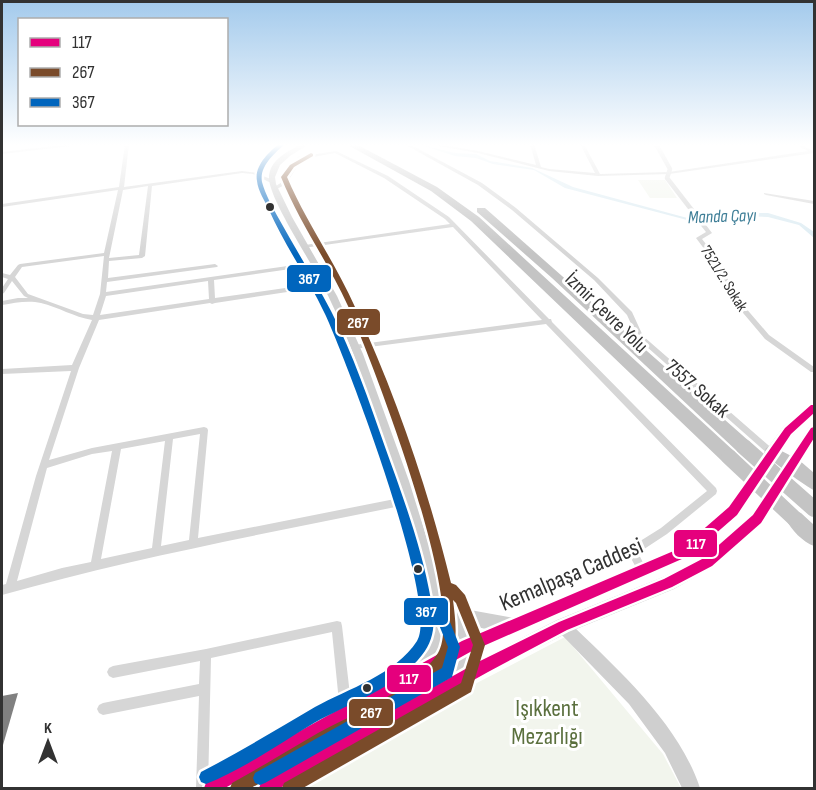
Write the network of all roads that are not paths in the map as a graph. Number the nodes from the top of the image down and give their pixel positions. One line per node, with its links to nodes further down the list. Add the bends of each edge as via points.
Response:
1 (122, 181): 13 (street)
2 (184, 181): 12 (street)
3 (267, 181): 11 (street)
4 (272, 181): 11 (main road)
5 (285, 181): 11 (street)
6 (391, 181): 17 (street)
7 (424, 181): 48 (highway, İzmir Çevre Yolu, bridge, via 490,231)
8 (433, 181): 47 (highway, İzmir Çevre Yolu, bridge, via 472,203 556,275)
9 (473, 181): 42 (street, 7557. Sokak, via 490,190 596,279 630,314 640,337)
10 (669, 181): 36 (street, 7521/2. Sokak, bridge, via 709,233 699,238 735,300 767,337)
11 (274, 185): 18 (main road)
12 (150, 186): 13 (street); 19 (street, via 142,256)
13 (121, 190): 16 (street); 19 (street)
14 (766, 194): 15 (street)
15 (814, 204)
16 (2, 205)
17 (454, 225): 18 (street); 33 (street)
18 (305, 247): 20 (main road)
19 (107, 257): 23 (street, via 20,266); 24 (street)
20 (316, 264): 25 (street); 26 (main road)
21 (215, 266): 24 (street)
22 (2, 275): 23 (street)
23 (13, 278): 27 (street); 29 (street, via 26,295)
24 (105, 280): 28 (street)
25 (211, 280): 28 (street); 30 (street)
26 (327, 284): 30 (street); 34 (main road)
27 (2, 292)
28 (103, 294): 32 (street)
29 (45, 301): 31 (street); 32 (street)
30 (212, 302): 32 (street)
31 (2, 303)
32 (96, 318): 35 (street)
33 (549, 321): 34 (street); 52 (street, via 713,491 632,551)
34 (354, 347): 46 (main road)
35 (75, 368): 37 (street); 43 (street)
36 (814, 370)
37 (2, 371)
38 (814, 408): 42 (main road, Kemalpaşa Caddesi)
39 (814, 431): 44 (main road)
40 (169, 437): 41 (street); 49 (street, via 204,430); 50 (street)
41 (117, 446): 43 (street); 51 (street)
42 (772, 453): 44 (highway); 52 (main road, Kemalpaşa Caddesi, via 733,511 687,551)
43 (44, 465): 54 (street)
44 (793, 465): 45 (highway); 57 (main road, via 757,519 708,562 668,583)
45 (814, 483)
46 (410, 500): 49 (street); 53 (main road)
47 (814, 510)
48 (814, 537)
49 (194, 543): 50 (street)
50 (156, 551): 51 (street)
51 (95, 565): 54 (street)
52 (642, 570): 56 (main road, Kemalpaşa Caddesi)
53 (436, 587): 55 (main road); 58 (main road); 63 (main road, via 442,628 438,643)
54 (6, 589)
55 (450, 605): 56 (main road, via 475,620); 58 (main road)
56 (518, 625): 58 (main road, Kemalpaşa Caddesi)
57 (563, 626): 60 (main road); 72 (main road, via 635,698 670,747)
58 (462, 653): 60 (main road); 62 (main road); 63 (main road, Kemalpaşa Caddesi)
59 (206, 654): 61 (street); 64 (street); 66 (street, via 338,626)
60 (483, 667): 62 (main road)
61 (113, 672)
62 (457, 680): 67 (main road)
63 (396, 683): 66 (main road, Kemalpaşa Caddesi)
64 (205, 689): 65 (street); 69 (street)
65 (103, 709)
66 (346, 712): 68 (main road, Kemalpaşa Caddesi)
67 (295, 779): 71 (main road)
68 (216, 786): 70 (main road)
69 (202, 789)
70 (242, 789)
71 (266, 789)
72 (691, 789)

